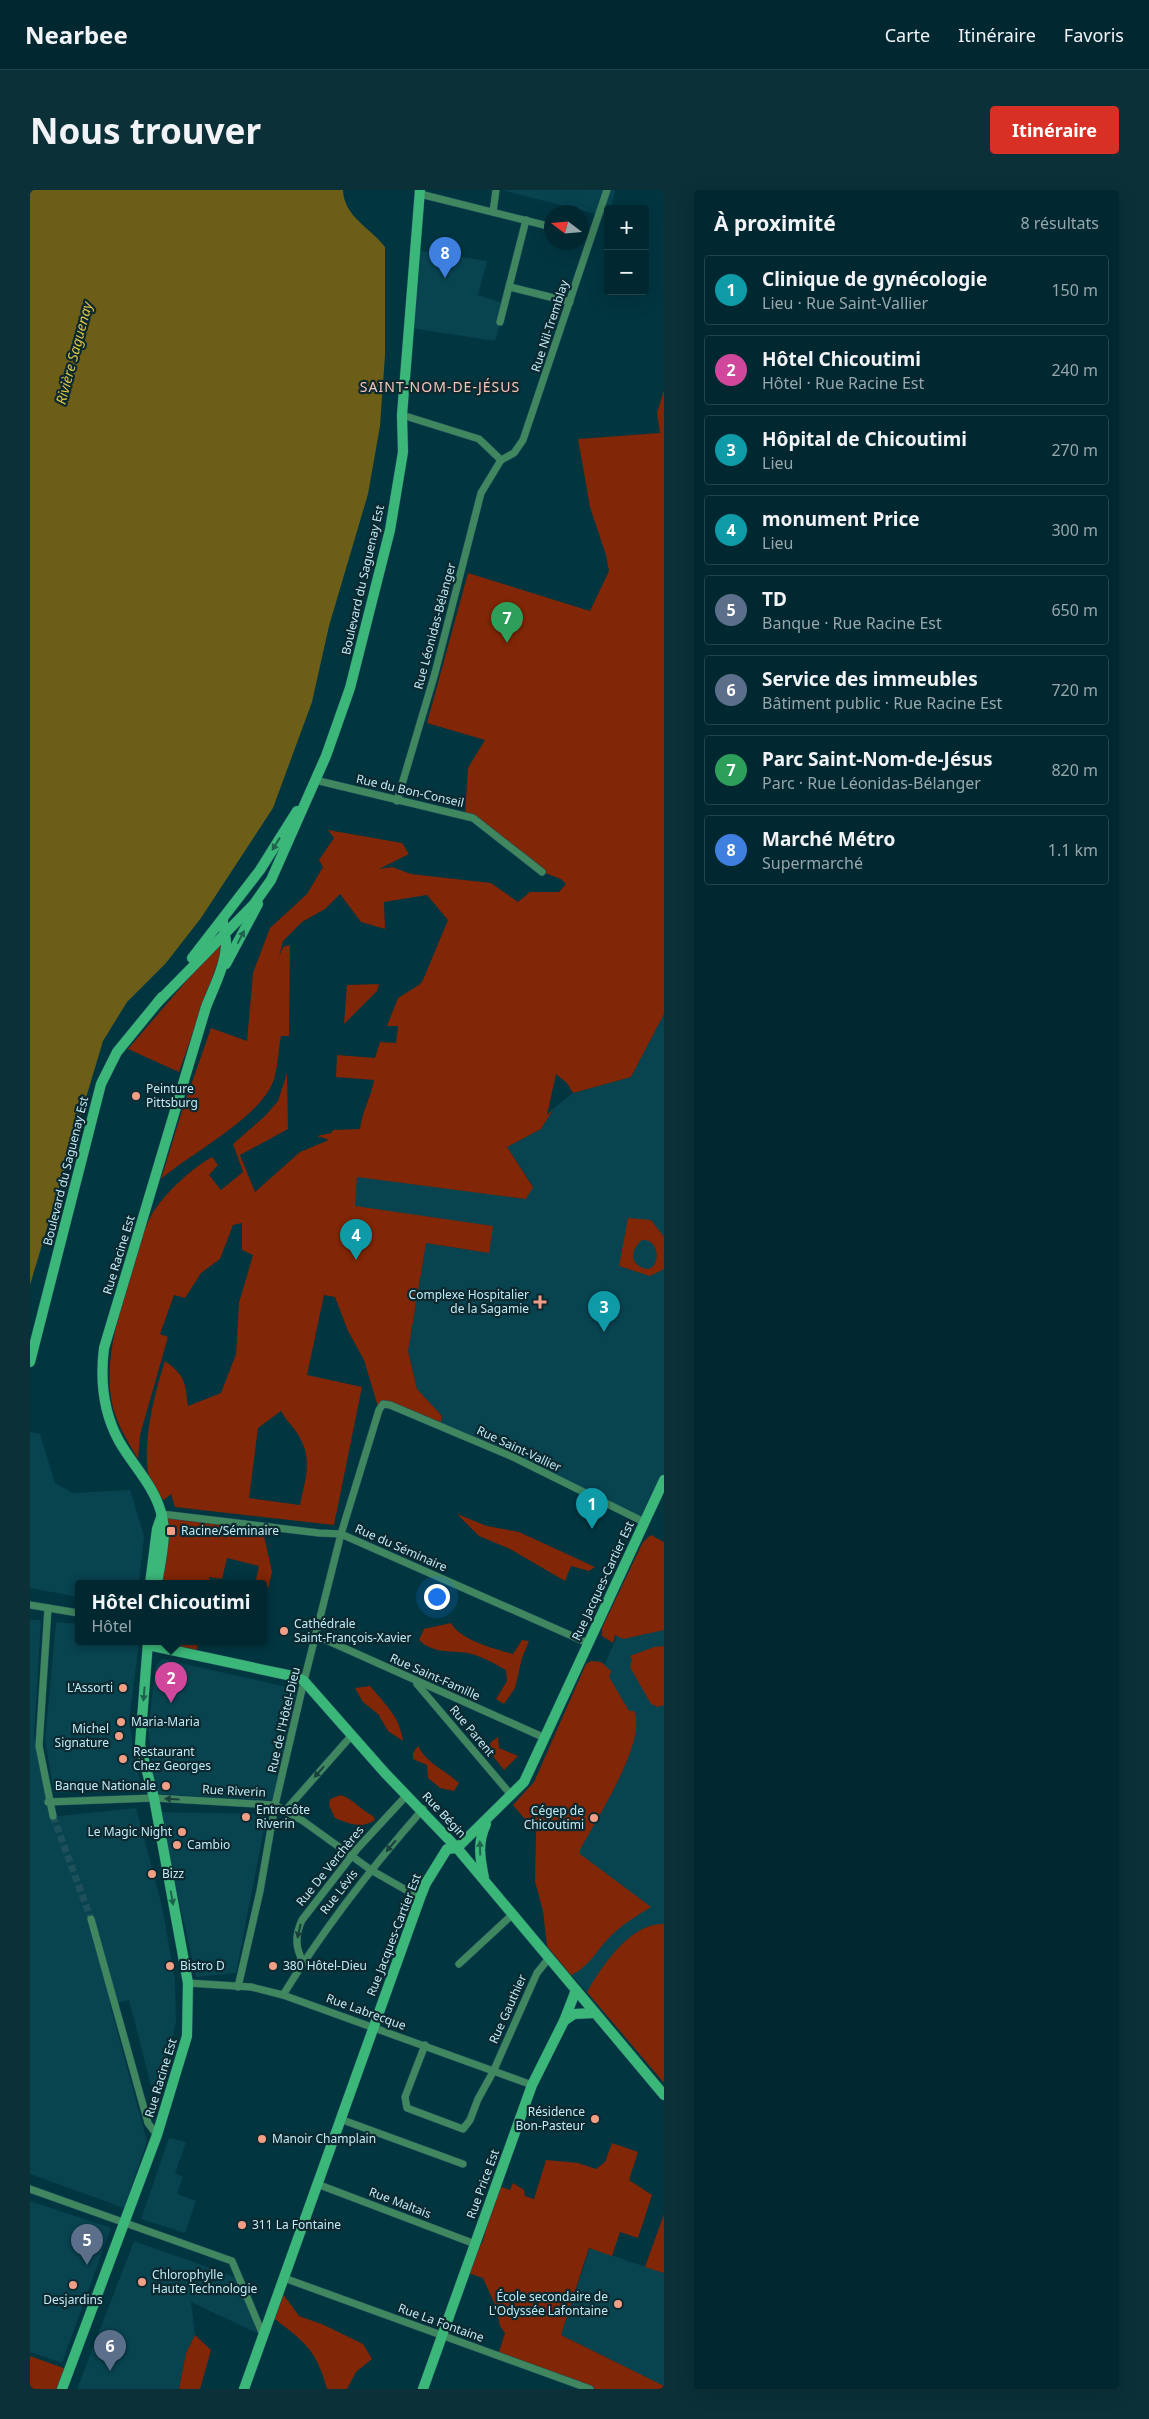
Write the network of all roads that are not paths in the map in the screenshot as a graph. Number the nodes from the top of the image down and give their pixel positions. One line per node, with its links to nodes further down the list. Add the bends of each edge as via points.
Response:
1 (496, 190): 4 (street)
2 (607, 190): 7 (street, Rue Nil-Tremblay)
3 (420, 192): 4 (street); 11 (street, Boulevard du Saguenay Est)
4 (492, 212): 5 (street)
5 (526, 220): 6 (street); 8 (street)
6 (544, 225)
7 (591, 236): 9 (street, Rue Nil-Tremblay)
8 (510, 287): 9 (street); 10 (street)
9 (570, 302): 12 (street, Rue Nil-Tremblay, via 524,440 514,453)
10 (500, 322)
11 (402, 415): 12 (street, via 479,438); 13 (street, Boulevard du Saguenay Est, via 402,452 390,530 350,688)
12 (501, 460): 14 (street, Rue Léonidas-Bélanger, via 481,493 435,673)
13 (313, 784): 14 (street, Rue du Bon-Conseil); 16 (street, Boulevard du Saguenay Est); 17 (street, Boulevard du Saguenay Est, one-way to 17, via 260,870)
14 (397, 801): 15 (street, Rue du Bon-Conseil, via 473,818)
15 (542, 872)
16 (272, 880): 18 (street, Boulevard du Saguenay Est); 19 (street, Rue Racine Est, one-way to 16)
17 (223, 919): 18 (street, Rue Racine Est); 20 (street, Boulevard du Saguenay Est)
18 (224, 934): 19 (street, Rue Racine Est, via 227,945); 20 (street, Boulevard du Saguenay Est)
19 (210, 996): 24 (street, Rue Racine Est, via 107,1339 101,1370 102,1391 112,1425 119,1441 148,1482)
20 (158, 1002): 21 (street, Boulevard du Saguenay Est, via 117,1052 101,1084)
21 (30, 1362)
22 (383, 1404): 25 (street, Rue Saint-Vallier, via 513,1457); 26 (street, Rue de l'Hôtel-Dieu)
23 (664, 1480): 25 (street, Rue Jacques-Cartier Est)
24 (162, 1514): 26 (street, Rue du Séminaire); 27 (street); 28 (street, Rue Racine Est, via 164,1528)
25 (644, 1522): 33 (street, Rue Jacques-Cartier Est)
26 (341, 1534): 32 (street, Rue de l'Hôtel-Dieu); 33 (street, Rue du Séminaire)
27 (151, 1580)
28 (158, 1580)
29 (30, 1605): 30 (street)
30 (48, 1608): 31 (street); 43 (street, via 39,1746)
31 (75, 1612)
32 (315, 1636): 36 (street, Rue de l'Hôtel-Dieu); 37 (street, Rue Saint-Famille)
33 (588, 1643): 39 (street, Rue Jacques-Cartier Est)
34 (148, 1645): 42 (street, Rue Racine Est, one-way to 42, via 140,1745)
35 (153, 1645): 36 (street)
36 (304, 1681): 38 (street, Rue Bégin); 44 (street, Rue de l'Hôtel-Dieu)
37 (414, 1681): 39 (street, Rue Saint-Famille); 41 (street, Rue Parent)
38 (352, 1735): 40 (street, Rue Bégin); 46 (street, one-way to 46)
39 (546, 1738): 41 (street, Rue Jacques-Cartier Est, via 524,1782)
40 (407, 1795): 45 (street, Rue Bégin); 50 (street, Rue De Verchères)
41 (512, 1796): 48 (street, Rue Jacques-Cartier Est)
42 (154, 1798): 43 (street, Rue Riverin); 44 (street, Rue Riverin, one-way to 42); 59 (street, Rue Racine Est, one-way to 59)
43 (48, 1802): 47 (street)
44 (275, 1805): 46 (street, Rue Riverin); 60 (street, Rue de l'Hôtel-Dieu)
45 (423, 1809): 49 (street, Rue Bégin); 51 (street, Rue Lévis, one-way to 51)
46 (285, 1811): 50 (street, Rue Riverin)
47 (53, 1816)
48 (488, 1818): 49 (street, Rue Jacques-Cartier Est); 52 (street, one-way to 48, via 479,1850)
49 (457, 1848): 52 (street, Rue Bégin); 53 (street, Rue Jacques-Cartier Est, via 447,1849)
50 (351, 1856): 51 (street, Rue Riverin); 57 (street, Rue De Verchères, one-way to 57, via 297,1930 296,1944)
51 (370, 1870): 53 (street, Rue Riverin); 57 (street, Rue Lévis)
52 (484, 1879): 54 (street, Rue Bégin)
53 (420, 1898): 65 (street, Rue Jacques-Cartier Est)
54 (513, 1914): 56 (street, Rue Bégin); 58 (street)
55 (91, 1919): 71 (street, via 148,2123)
56 (549, 1958): 61 (street, Rue Bégin); 67 (street, Rue Gauthier, via 537,1973)
57 (303, 1962): 62 (street, Rue Lévis)
58 (459, 1964)
59 (188, 1983): 60 (street, Rue Labrecque); 71 (street, Rue Racine Est, via 187,2036)
60 (238, 1987): 62 (street, Rue Labrecque)
61 (576, 1990): 63 (street, Rue Bégin); 64 (street, Rue Price Est)
62 (283, 1995): 65 (street, Rue Labrecque)
63 (595, 2013): 64 (street, via 574,2014); 69 (street, Rue Bégin)
64 (564, 2021): 68 (street, Rue Price Est)
65 (372, 2026): 66 (street, Rue Labrecque); 70 (street, Rue Jacques-Cartier Est)
66 (425, 2045): 67 (street, Rue Labrecque); 67 (street, Rue Gauthier, via 405,2097 406,2108 463,2129)
67 (493, 2072): 68 (street, Rue Labrecque)
68 (532, 2084): 76 (street, Rue Price Est)
69 (664, 2095)
70 (340, 2119): 72 (street); 73 (street, Rue Jacques-Cartier Est)
71 (156, 2135): 75 (street, Rue Racine Est)
72 (463, 2164)
73 (317, 2184): 76 (street, Rue Maltais); 77 (street, Rue Jacques-Cartier Est)
74 (30, 2189): 75 (street)
75 (124, 2222): 79 (street, via 232,2261); 80 (street, Rue Racine Est)
76 (475, 2244): 78 (street, Rue Price Est)
77 (284, 2278): 78 (street, Rue La Fontaine); 79 (street, Rue Jacques-Cartier Est)
78 (442, 2335): 82 (street, Rue Price Est); 83 (street, Rue La Fontaine)
79 (264, 2336): 81 (street, Rue Jacques-Cartier Est)
80 (62, 2389)
81 (244, 2389)
82 (423, 2389)
83 (590, 2389)

